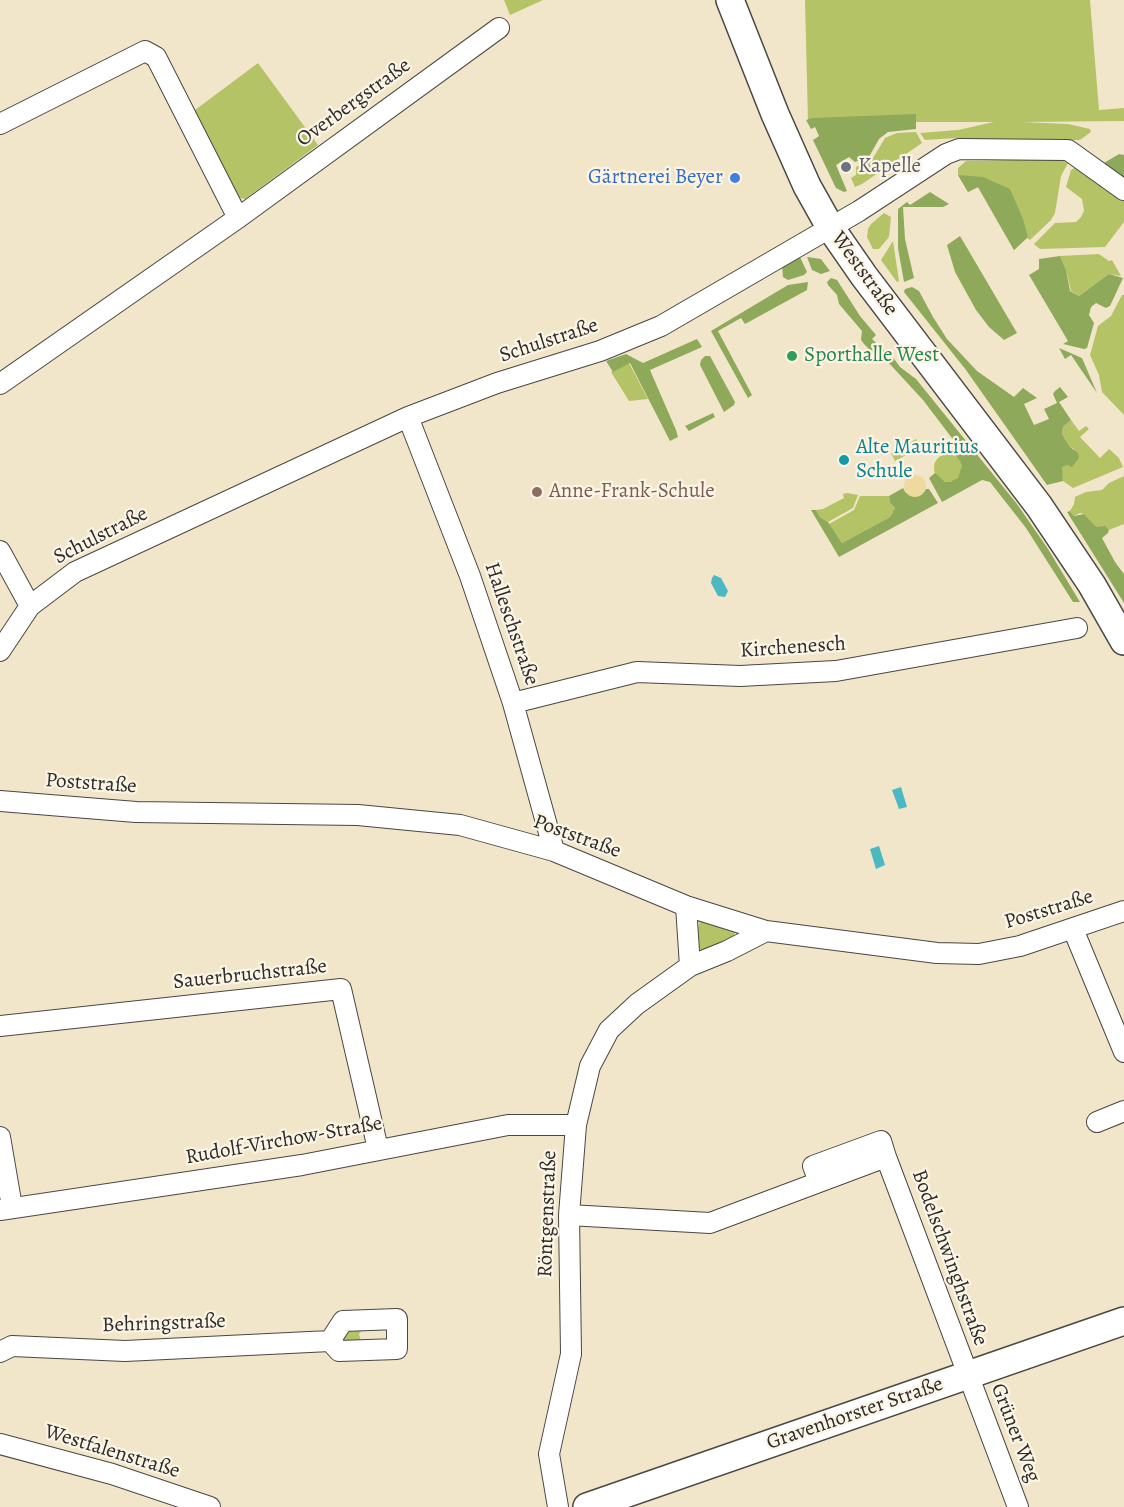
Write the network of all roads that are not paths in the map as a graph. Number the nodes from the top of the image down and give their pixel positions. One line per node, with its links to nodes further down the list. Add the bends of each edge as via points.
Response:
1 (730, 0): 6 (main road, Weststraße, via 807,186)
2 (499, 28): 5 (street, Overbergstraße)
3 (0, 124): 5 (street, via 145,51 156,57)
4 (1124, 190): 6 (street, Schulstraße, via 1068,150 959,149 936,159 859,212)
5 (238, 218): 7 (street, Overbergstraße)
6 (830, 227): 8 (street, Schulstraße, via 661,326); 12 (main road, Weststraße, via 1039,506)
7 (0, 384)
8 (408, 417): 10 (street, Schulstraße, via 75,572); 14 (street, Halleschstraße, via 470,576)
9 (0, 551): 10 (street)
10 (30, 606): 13 (street, Schulstraße)
11 (1077, 628): 14 (street, Kirchenesch, via 836,671 740,676 637,672)
12 (1124, 641)
13 (0, 651)
14 (513, 703): 16 (street, Halleschstraße)
15 (0, 801): 16 (street, Poststraße, via 136,812 358,814 460,825)
16 (554, 851): 17 (street, Poststraße)
17 (686, 906): 20 (street, Poststraße); 21 (street)
18 (1124, 911): 19 (street, Poststraße)
19 (1073, 929): 20 (street, Poststraße, via 979,954 937,953); 23 (street)
20 (766, 931): 21 (street, Röntgenstraße)
21 (690, 966): 26 (street, Röntgenstraße, via 637,1004 609,1030 590,1066)
22 (0, 1026): 28 (street, Sauerbruchstraße, via 341,989)
23 (1124, 1052)
24 (1124, 1111): 25 (street)
25 (1097, 1122)
26 (576, 1125): 28 (street, Rudolf-Virchow-Straße, via 508,1125); 30 (street, Röntgenstraße)
27 (0, 1137): 29 (street)
28 (378, 1149): 29 (street, Rudolf-Virchow-Straße, via 302,1165)
29 (6, 1209)
30 (568, 1215): 34 (street, Bodelschwinghstraße, via 710,1222 886,1157); 37 (street, Röntgenstraße, via 571,1354 549,1454)
31 (1124, 1322): 34 (main road, Gravenhorster Straße)
32 (330, 1341): 33 (street, Behringstraße, via 125,1351 12,1346)
33 (0, 1352)
34 (967, 1376): 38 (main road, Gravenhorster Straße); 39 (street, Grüner Weg)
35 (0, 1444): 36 (street, Westfalenstraße, via 112,1474)
36 (210, 1507)
37 (558, 1507)
38 (587, 1507)
39 (1018, 1507)

